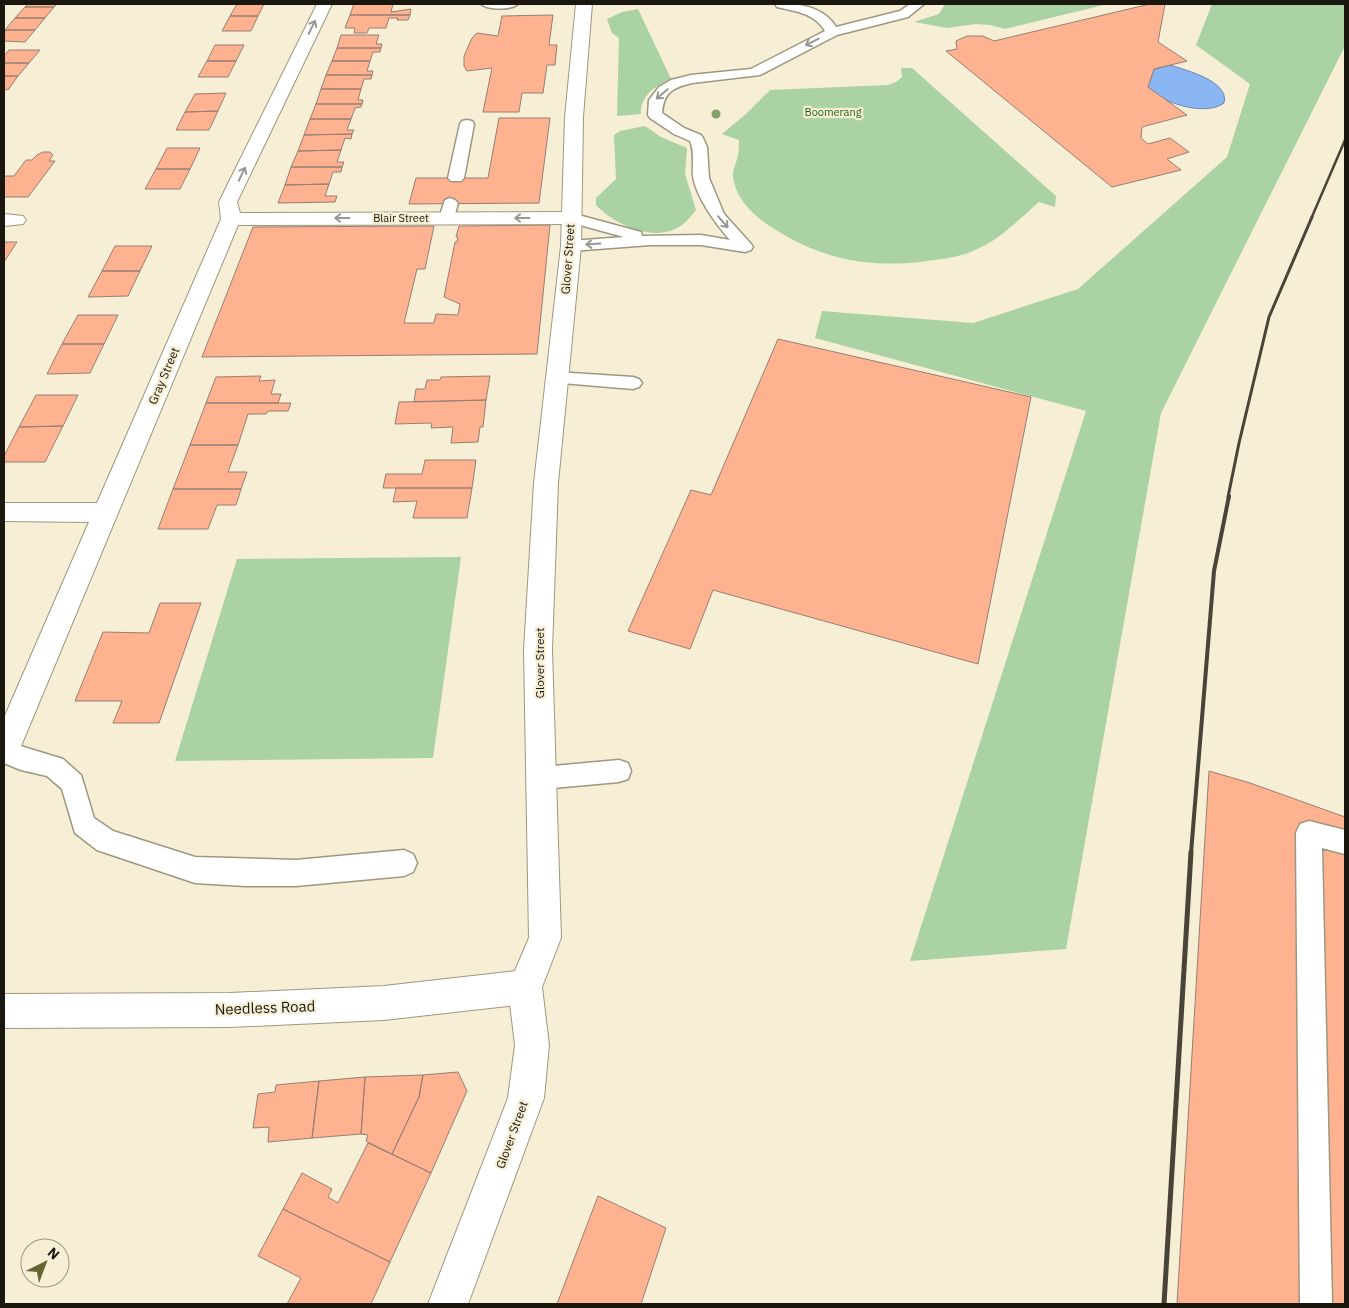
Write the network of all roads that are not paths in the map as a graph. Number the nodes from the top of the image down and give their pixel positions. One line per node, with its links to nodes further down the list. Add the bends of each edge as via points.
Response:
1 (324, 4): 15 (street, Gray Street, one-way to 1, via 228,202)
2 (487, 4): 3 (lane)
3 (512, 4)
4 (584, 4): 14 (street, Glover Street, via 574,117)
5 (781, 4): 7 (lane)
6 (918, 4): 10 (lane, via 904,14)
7 (809, 10): 8 (lane); 11 (lane, via 826,21)
8 (835, 13)
9 (852, 15): 10 (lane)
10 (886, 19): 11 (lane)
11 (832, 32): 16 (lane, one-way to 16, via 754,73 686,80 656,97 655,115 696,138 700,147 701,178 717,215 745,247 701,240)
12 (467, 124): 13 (lane)
13 (456, 178)
14 (571, 218): 15 (street, Blair Street, one-way to 15, via 449,211); 16 (lane); 17 (street, Glover Street)
15 (231, 219): 21 (street, Gray Street)
16 (650, 240): 17 (lane, one-way to 17)
17 (571, 246): 18 (street, Glover Street)
18 (556, 378): 19 (lane); 24 (street, Glover Street, via 546,483 538,650)
19 (633, 382)
20 (4, 512): 21 (street)
21 (105, 513): 22 (street, Gray Street)
22 (4, 752): 26 (lane, via 54,767 72,783 84,825 106,841 195,870 296,873)
23 (619, 771): 24 (lane)
24 (542, 778): 27 (street, Glover Street, via 545,938)
25 (1345, 842): 30 (lane, via 1308,834)
26 (404, 863)
27 (525, 986): 28 (street, Needless Road, via 384,1003 220,1010); 29 (street, Glover Street, via 532,1045 526,1098)
28 (4, 1011)
29 (448, 1304)
30 (1316, 1304)

